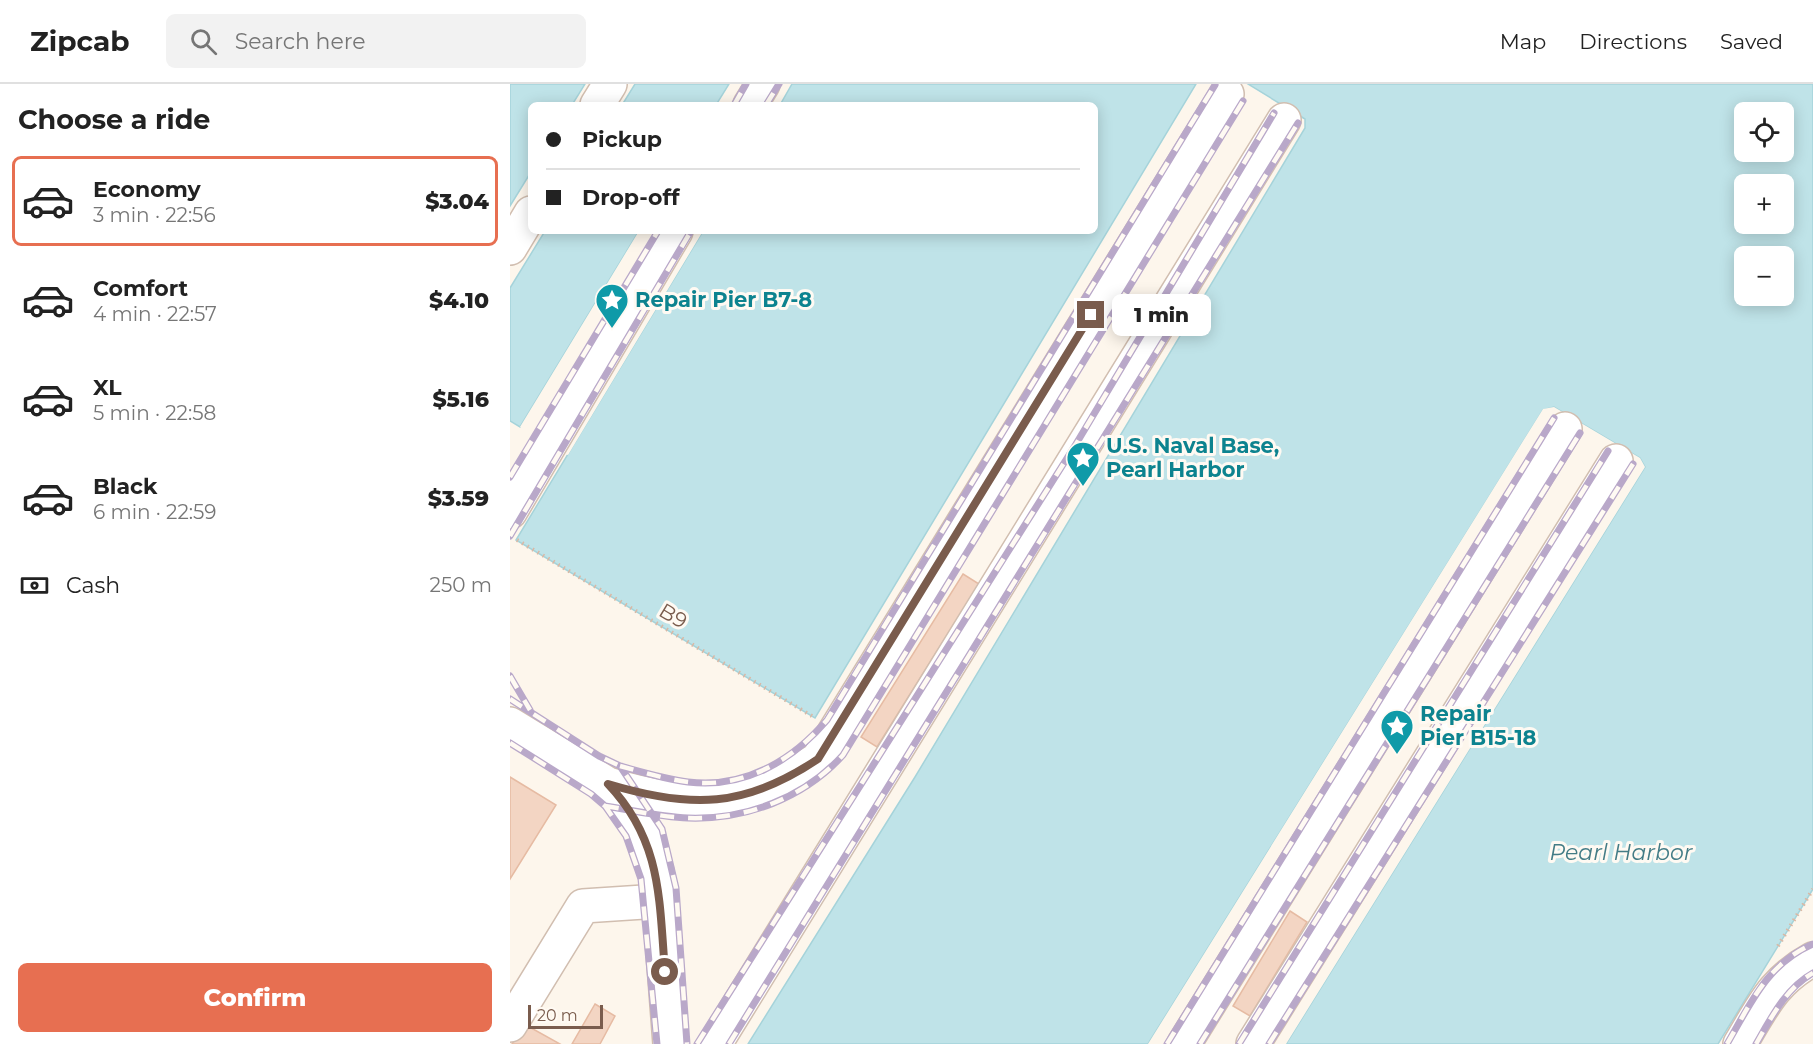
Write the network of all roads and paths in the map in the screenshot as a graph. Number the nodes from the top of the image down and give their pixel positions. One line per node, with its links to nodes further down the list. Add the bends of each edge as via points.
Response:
1 (610, 84): 4 (lane)
2 (763, 84): 5 (lane)
3 (1227, 94): 15 (lane, via 818,759 788,779 740,797 689,801 653,797)
4 (599, 102)
5 (752, 102)
6 (1284, 120): 20 (lane)
7 (528, 218): 9 (lane)
8 (674, 234): 12 (lane)
9 (510, 248)
10 (1565, 429): 21 (lane)
11 (1616, 462): 22 (lane)
12 (513, 526): 13 (path, B9)
13 (815, 718)
14 (510, 724): 15 (lane)
15 (608, 784): 16 (lane, via 645,837 657,872)
16 (659, 901): 18 (lane, via 584,906); 19 (lane)
17 (1813, 959): 23 (lane, via 1791,971 1773,989)
18 (510, 1025)
19 (670, 1044)
20 (715, 1044)
21 (1184, 1044)
22 (1253, 1044)
23 (1740, 1044)

